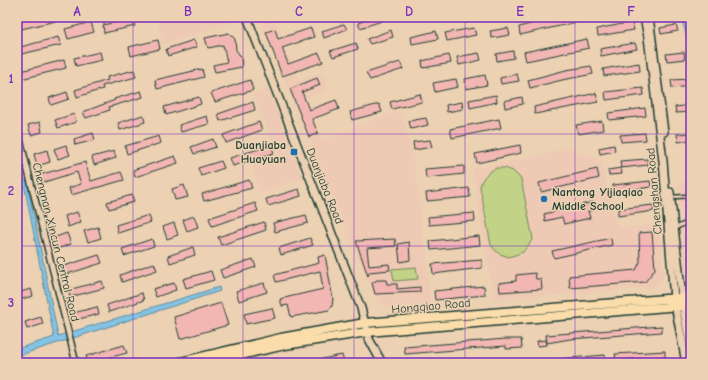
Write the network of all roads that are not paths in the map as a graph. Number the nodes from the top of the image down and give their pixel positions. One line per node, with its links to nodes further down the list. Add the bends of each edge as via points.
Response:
1 (247, 17): 11 (main road, Duanjiaba Road, via 361,308)
2 (644, 17): 6 (main road, Chengshan Road)
3 (649, 17): 6 (main road, Chengshan Road)
4 (17, 127): 13 (street, Chengnan Xincun Central Road)
5 (691, 196): 6 (lane)
6 (669, 198): 8 (main road, Chengshan Road)
7 (691, 221): 8 (lane)
8 (671, 228): 10 (main road, Chengshan Road)
9 (691, 297): 10 (main road, Hongqiao Road)
10 (681, 303): 11 (main road, Hongqiao Road); 12 (main road, Chengshan Road); 17 (main road, Chengshan Road)
11 (366, 327): 14 (main road, Hongqiao Road, via 281,338); 15 (main road, Hongqiao Road); 16 (main road, Duanjiaba Road, via 373,348)
12 (691, 350)
13 (76, 363)
14 (176, 363)
15 (204, 363)
16 (382, 363)
17 (686, 363)

